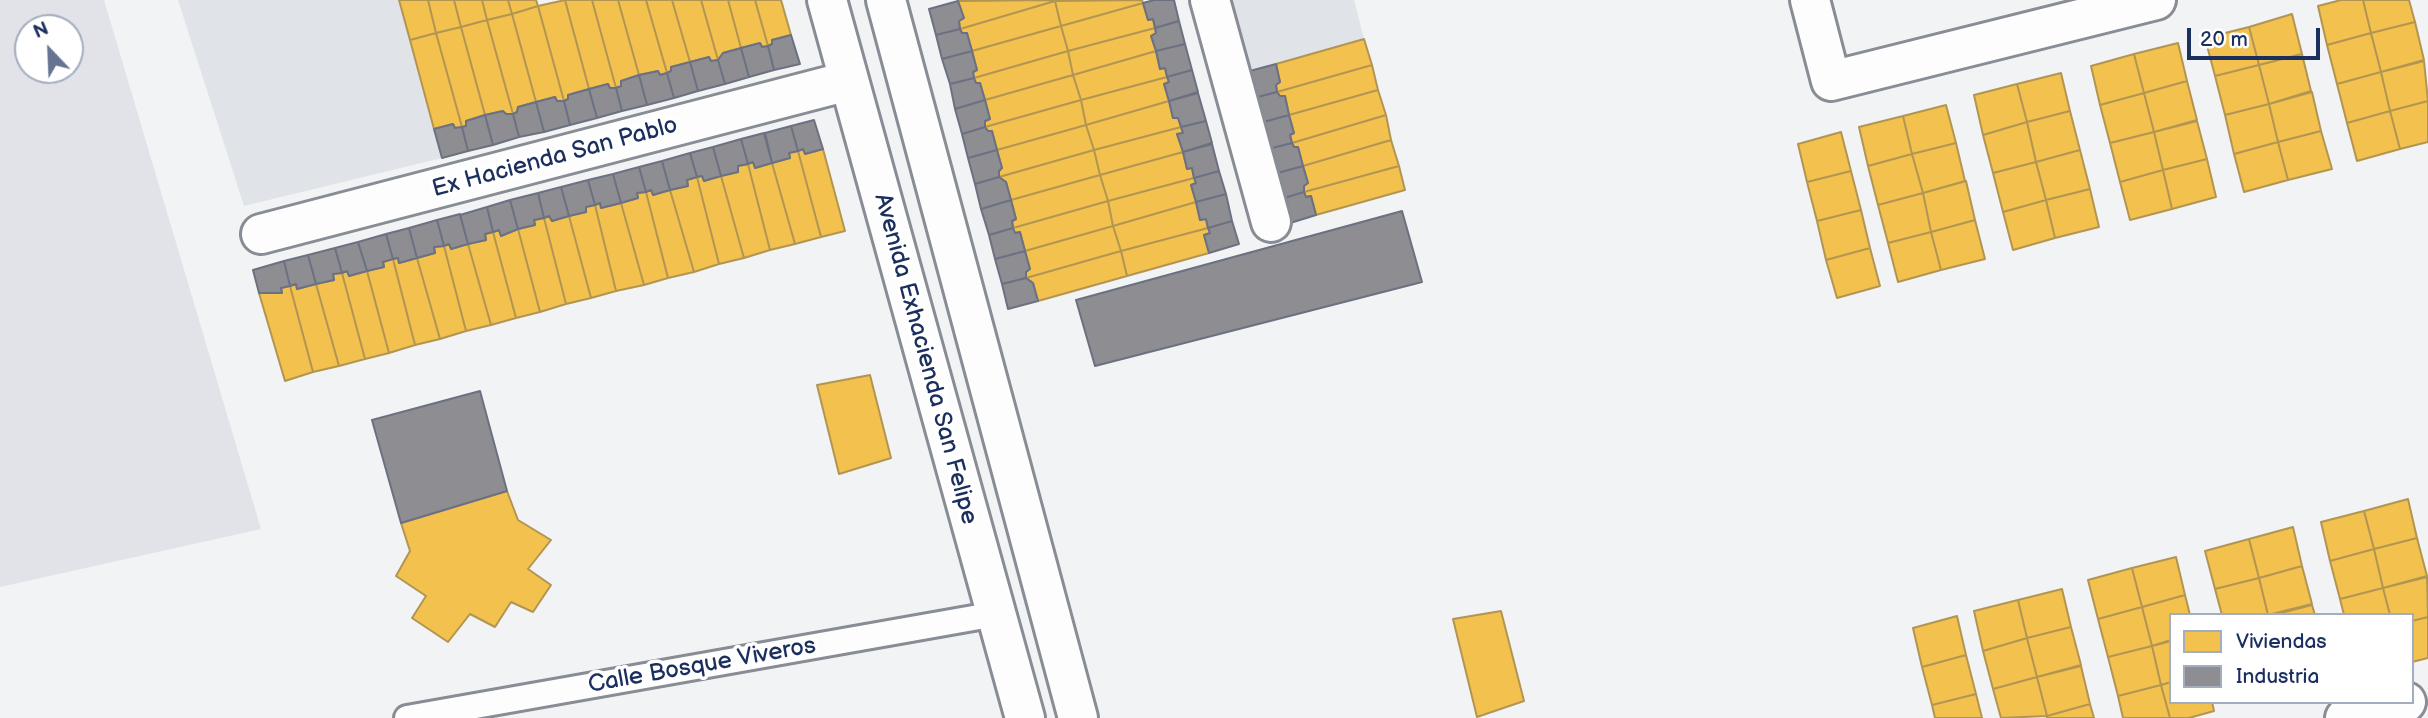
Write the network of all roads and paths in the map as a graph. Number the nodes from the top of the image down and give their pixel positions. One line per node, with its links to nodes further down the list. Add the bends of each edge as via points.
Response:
1 (887, 0): 5 (street); 13 (street)
2 (1210, 0): 7 (street)
3 (1810, 0): 4 (street, via 1831,81)
4 (2156, 0)
5 (829, 8): 6 (street, Avenida Exhacienda San Felipe)
6 (848, 81): 8 (street, Ex Hacienda San Pablo); 9 (street, Avenida Exhacienda San Felipe)
7 (1270, 222)
8 (261, 234)
9 (996, 614): 11 (lane, Calle Bosque Viveros); 12 (street, Avenida Exhacienda San Felipe)
10 (2398, 704): 14 (street)
11 (407, 718)
12 (1025, 718)
13 (1077, 718)
14 (2345, 718)

